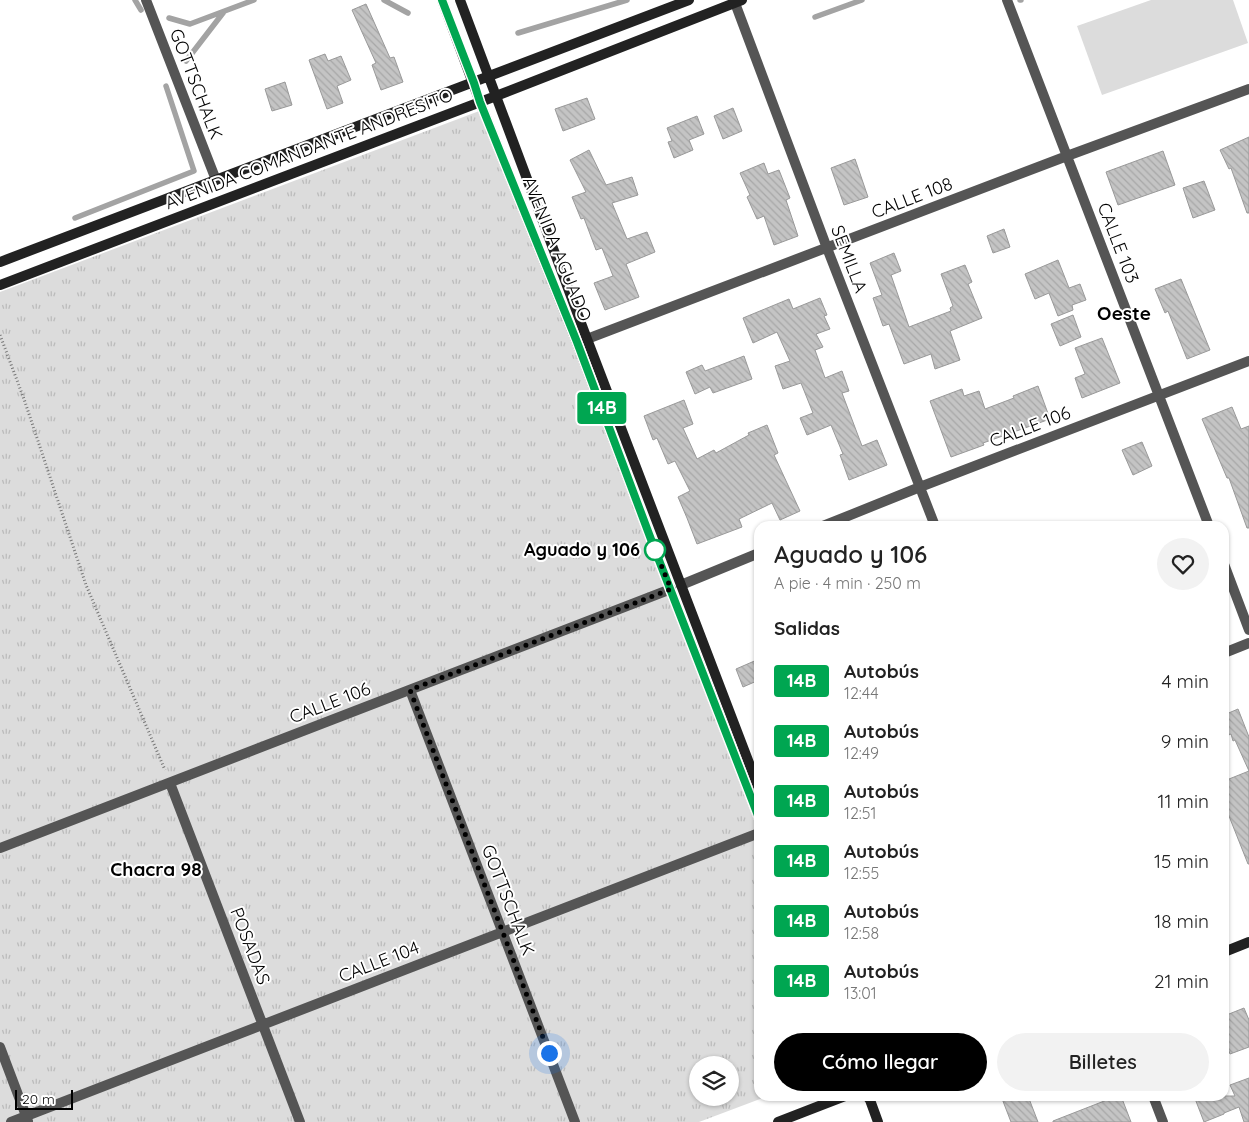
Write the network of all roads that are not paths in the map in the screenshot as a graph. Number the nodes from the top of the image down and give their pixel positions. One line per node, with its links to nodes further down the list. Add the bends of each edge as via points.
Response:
1 (146, 0): 13 (street, GOTTSCHALK)
2 (442, 0): 8 (main road, AVENIDA AGUADO)
3 (460, 0): 7 (main road, AVENIDA AGUADO)
4 (689, 0): 7 (main road, AVENIDA COMANDANTE ANDRESITO)
5 (1007, 0): 12 (street, CALLE 103)
6 (738, 1): 10 (main road, AVENIDA COMANDANTE ANDRESITO); 14 (street, SEMILLA)
7 (489, 76): 8 (main road, AVENIDA COMANDANTE ANDRESITO); 10 (main road, AVENIDA AGUADO)
8 (474, 83): 11 (main road, AVENIDA AGUADO); 13 (main road, AVENIDA COMANDANTE ANDRESITO)
9 (1249, 88): 12 (street, CALLE 108)
10 (496, 96): 11 (main road, AVENIDA COMANDANTE ANDRESITO); 17 (main road, AVENIDA AGUADO)
11 (480, 102): 16 (main road, AVENIDA COMANDANTE ANDRESITO); 26 (main road, AVENIDA AGUADO, via 577,342 655,550)
12 (1067, 156): 14 (street, CALLE 108); 19 (street, CALLE 103)
13 (216, 180): 15 (main road, AVENIDA COMANDANTE ANDRESITO)
14 (827, 248): 17 (street, CALLE 108); 20 (street, SEMILLA)
15 (0, 262)
16 (0, 285)
17 (587, 339): 26 (main road, AVENIDA AGUADO)
18 (1249, 361): 19 (street, CALLE 106)
19 (1159, 396): 20 (street, CALLE 106); 23 (street, CALLE 103)
20 (920, 486): 21 (street, CALLE 106); 22 (street, SEMILLA)
21 (836, 521)
22 (933, 521)
23 (1207, 521)
24 (754, 555): 26 (street, CALLE 106)
25 (1229, 577): 27 (street)
26 (676, 587): 30 (street, CALLE 106); 31 (main road, AVENIDA AGUADO); 33 (main road, AVENIDA AGUADO)
27 (1249, 630)
28 (1249, 643): 29 (street)
29 (1229, 651)
30 (410, 690): 32 (street, CALLE 106); 36 (street, GOTTSCHALK)
31 (754, 777)
32 (170, 782): 35 (street, CALLE 106); 39 (street, POSADAS)
33 (754, 804)
34 (754, 835): 36 (street, CALLE 104)
35 (0, 848)
36 (502, 932): 39 (street, CALLE 104); 47 (street, GOTTSCHALK)
37 (1249, 942): 38 (main road)
38 (1229, 950)
39 (263, 1024): 44 (street, CALLE 104); 46 (street, POSADAS)
40 (0, 1046): 44 (street)
41 (832, 1101): 48 (main road)
42 (870, 1101): 49 (main road)
43 (1155, 1101): 50 (street)
44 (27, 1119): 45 (street, CALLE 104)
45 (11, 1122)
46 (300, 1122)
47 (576, 1122)
48 (778, 1122)
49 (878, 1122)
50 (1163, 1122)

